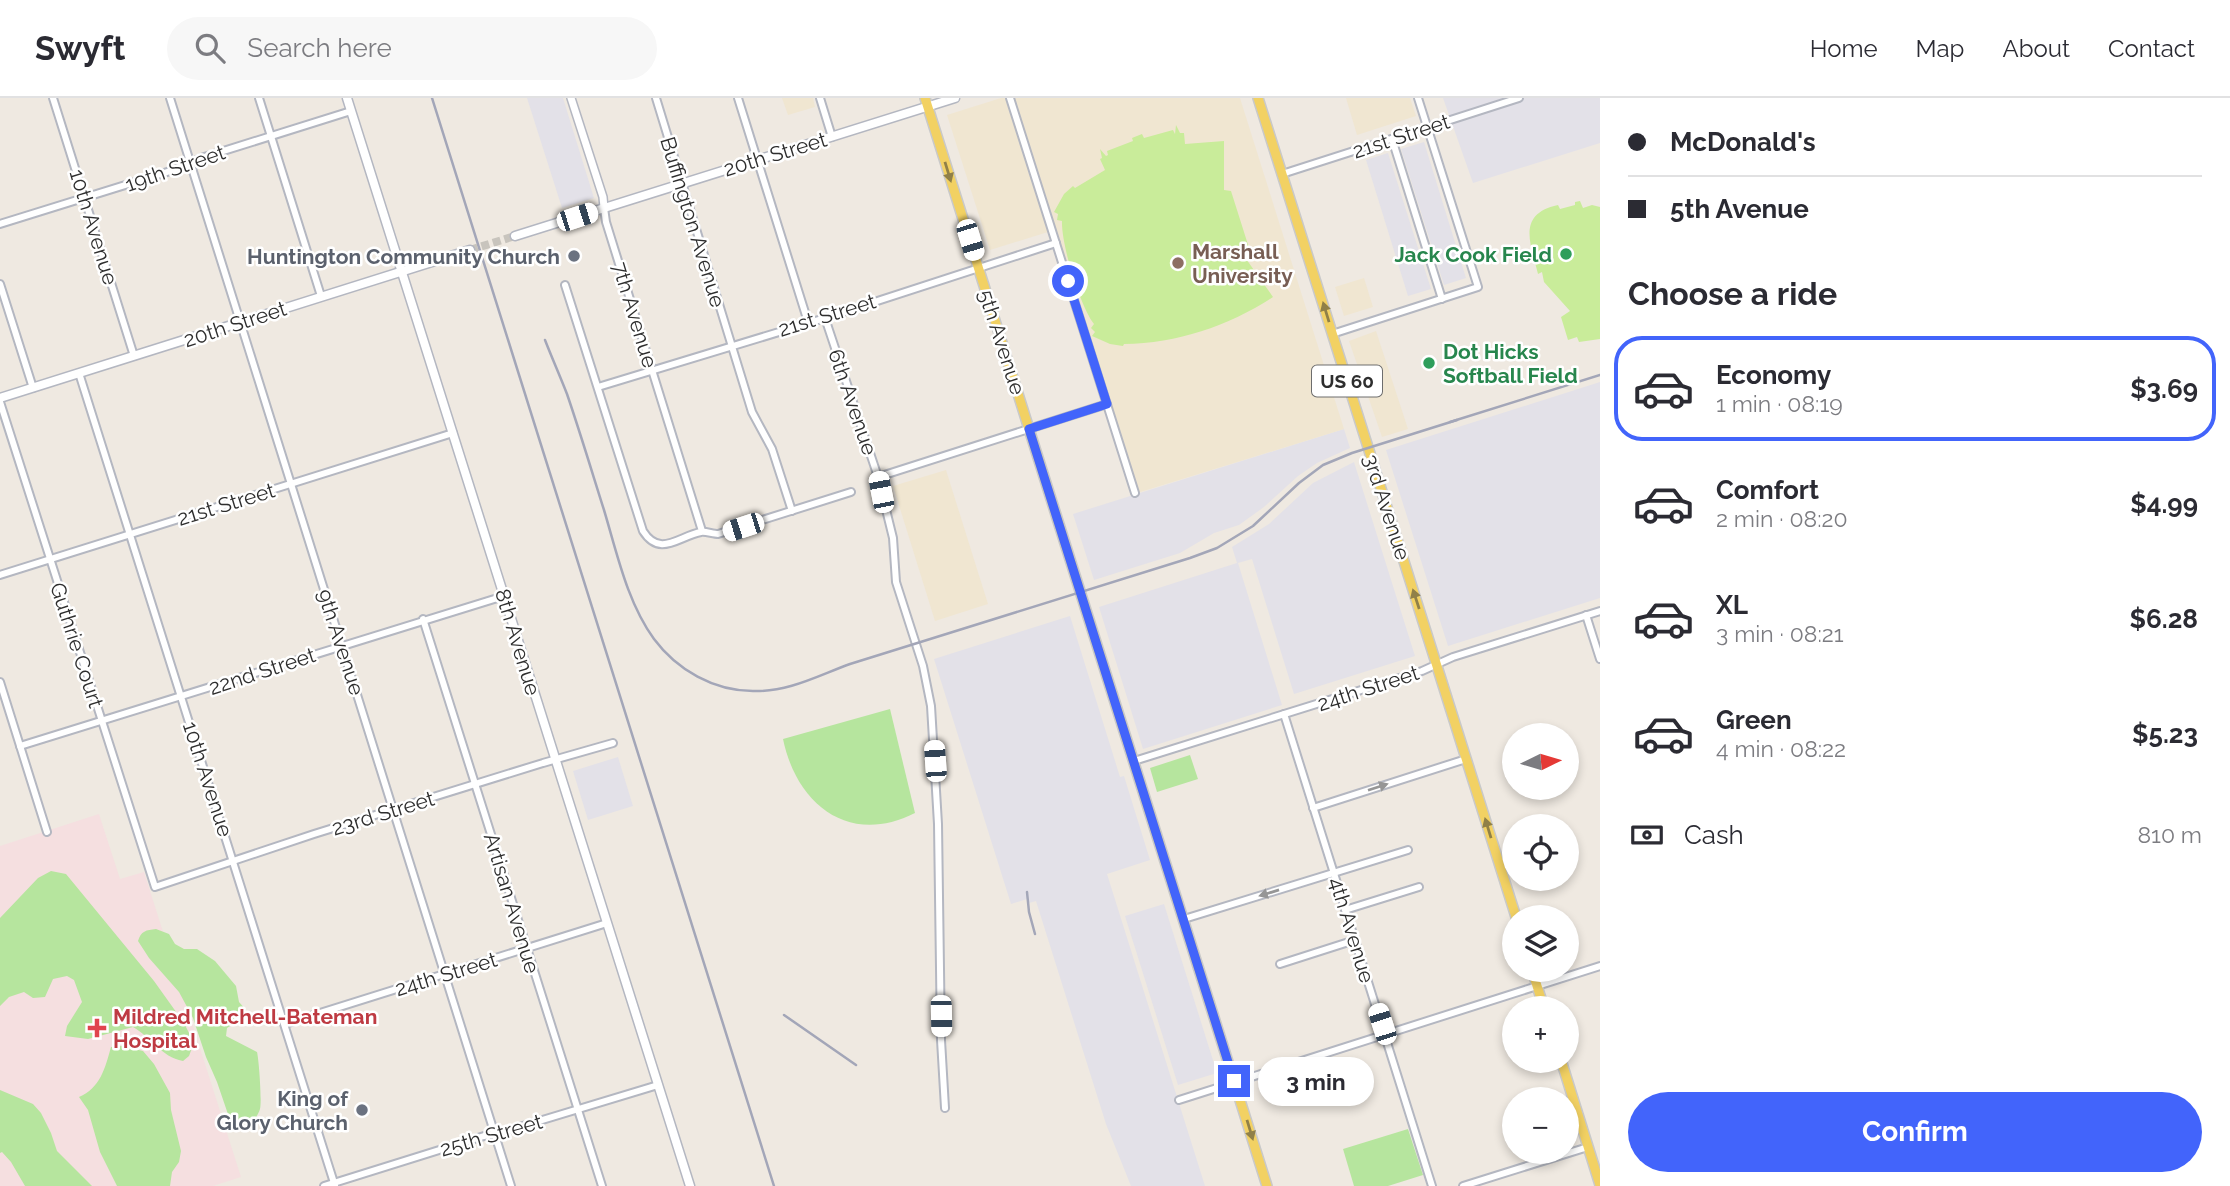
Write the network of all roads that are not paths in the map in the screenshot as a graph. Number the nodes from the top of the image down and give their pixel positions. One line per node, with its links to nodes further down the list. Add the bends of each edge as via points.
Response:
1 (53, 98): 24 (street, 10th Avenue)
2 (170, 98): 21 (street, 9th Avenue)
3 (258, 98): 17 (street)
4 (347, 98): 15 (main road, 8th Avenue)
5 (572, 98): 25 (street, 7th Avenue)
6 (656, 98): 23 (street, Buffington Avenue)
7 (738, 98): 20 (street)
8 (820, 98): 18 (street)
9 (955, 98): 14 (main road, 20th Street)
10 (1010, 98): 28 (street)
11 (1258, 98): 22 (main road, 3rd Avenue / US 60)
12 (1418, 98): 16 (street)
13 (1519, 98): 16 (street, 21st Street)
14 (926, 102): 18 (main road, 20th Street); 30 (main road, 5th Avenue, one-way to 30)
15 (351, 111): 17 (street, 19th Street); 31 (main road, 8th Avenue)
16 (1428, 128): 19 (street, 21st Street); 35 (street, via 1478,287)
17 (271, 136): 21 (street, 19th Street); 34 (street)
18 (832, 137): 20 (main road, 20th Street)
19 (1392, 139): 22 (street, 21st Street); 35 (street)
20 (757, 160): 23 (main road, 20th Street); 38 (street)
21 (191, 163): 24 (street, 19th Street); 37 (street, 9th Avenue)
22 (1282, 173): 39 (main road, 3rd Avenue / US 60, one-way to 22)
23 (683, 183): 25 (main road, 20th Street); 40 (street, Buffington Avenue)
24 (84, 197): 26 (street, 19th Street); 41 (street, 10th Avenue)
25 (604, 208): 27 (main road, 20th Street); 42 (street, 7th Avenue)
26 (0, 224)
27 (515, 236)
28 (1056, 243): 30 (street, 21st Street); 47 (street)
29 (470, 250): 31 (main road, 20th Street)
30 (978, 268): 36 (street, 21st Street); 48 (main road, 5th Avenue)
31 (402, 272): 34 (main road, 20th Street); 49 (main road, 8th Avenue)
32 (0, 284): 45 (street)
33 (565, 285): 44 (street)
34 (321, 296): 37 (main road, 20th Street)
35 (1442, 299): 39 (street)
36 (825, 318): 38 (street, 21st Street); 50 (street, 6th Avenue)
37 (241, 322): 41 (main road, 20th Street); 51 (street, 9th Avenue)
38 (808, 322): 40 (street, 21st Street)
39 (1332, 334): 65 (main road, 3rd Avenue / US 60, one-way to 39)
40 (732, 346): 42 (street, 21st Street); 54 (street, Buffington Avenue, via 752,412 772,449)
41 (134, 356): 43 (main road, 20th Street)
42 (652, 370): 44 (street, 21st Street); 55 (street, 7th Avenue)
43 (79, 373): 45 (main road, 20th Street); 56 (street, 10th Avenue)
44 (598, 387): 55 (street, via 643,531 653,542 667,544)
45 (33, 388): 46 (main road, 20th Street)
46 (0, 400): 57 (street, Guthrie Court)
47 (1107, 404): 48 (street); 53 (street)
48 (1029, 429): 50 (street); 74 (main road, 5th Avenue)
49 (453, 433): 51 (street, 21st Street); 59 (main road, 8th Avenue)
50 (878, 477): 102 (street, 6th Avenue, via 893,538 896,582 931,706)
51 (292, 484): 56 (street, 21st Street); 63 (street, 9th Avenue)
52 (851, 492): 54 (street)
53 (1135, 493)
54 (792, 511): 55 (street, via 718,534)
55 (702, 531)
56 (131, 534): 57 (street, 21st Street); 67 (street, 10th Avenue)
57 (50, 559): 58 (street, 21st Street); 69 (street, Guthrie Court)
58 (0, 575)
59 (503, 596): 62 (street, 22nd Street); 73 (main road, 8th Avenue)
60 (1600, 611): 61 (street, 24th Street)
61 (1587, 615): 64 (street); 65 (street, 24th Street)
62 (423, 620): 63 (street, 22nd Street); 75 (street, Artisan Avenue)
63 (342, 645): 67 (street, 22nd Street); 77 (street, 9th Avenue)
64 (1600, 659)
65 (1437, 664): 68 (street, 24th Street); 72 (main road, 3rd Avenue / US 60)
66 (0, 682): 71 (street)
67 (181, 696): 69 (street, 22nd Street); 80 (street, 10th Avenue)
68 (1284, 714): 74 (street, 24th Street); 76 (street, 4th Avenue)
69 (101, 721): 71 (street, 22nd Street); 82 (street, Guthrie Court)
70 (613, 743): 73 (street, 23rd Street)
71 (20, 746): 78 (street)
72 (1466, 759): 76 (street, one-way to 72); 84 (main road, 3rd Avenue / US 60, one-way to 72)
73 (555, 760): 75 (street, 23rd Street); 87 (main road, 8th Avenue)
74 (1134, 761): 86 (main road, 5th Avenue)
75 (475, 784): 77 (street, 23rd Street); 89 (street, Artisan Avenue)
76 (1313, 808): 81 (street, 4th Avenue)
77 (394, 810): 80 (street, 23rd Street); 92 (street, 9th Avenue)
78 (47, 832)
79 (1408, 850): 81 (street)
80 (234, 862): 82 (street, 23rd Street); 96 (street, 10th Avenue)
81 (1334, 872): 85 (street, 4th Avenue); 86 (street, one-way to 86)
82 (155, 887)
83 (1419, 887): 85 (street)
84 (1512, 905)
85 (1345, 909): 88 (street, 4th Avenue)
86 (1184, 919): 99 (main road, 5th Avenue)
87 (607, 923): 89 (street, 24th Street); 100 (main road, 8th Avenue)
88 (1355, 940): 90 (street); 97 (street, 4th Avenue)
89 (527, 948): 92 (street, 24th Street); 103 (street, Artisan Avenue)
90 (1280, 964)
91 (1600, 966): 94 (street)
92 (446, 974): 96 (street, 24th Street); 104 (street, 9th Avenue)
93 (1536, 982): 94 (main road)
94 (1537, 985): 95 (main road); 97 (street)
95 (1540, 996)
96 (285, 1024): 106 (street, 10th Avenue)
97 (1385, 1034): 99 (street); 113 (street, 4th Avenue)
98 (1565, 1073): 105 (main road)
99 (1234, 1081): 101 (street); 112 (main road, 5th Avenue, one-way to 112)
100 (658, 1085): 103 (street, 25th Street); 111 (main road, 8th Avenue)
101 (1179, 1100)
102 (944, 1108)
103 (577, 1109): 104 (street, 25th Street); 110 (street, Artisan Avenue)
104 (495, 1133): 106 (street, 25th Street); 109 (street, 9th Avenue)
105 (1588, 1147): 107 (main road); 114 (street)
106 (334, 1184): 108 (street, 25th Street)
107 (1600, 1185)
108 (324, 1186)
109 (511, 1186)
110 (601, 1186)
111 (690, 1186)
112 (1267, 1186)
113 (1432, 1186)
114 (1464, 1186)

